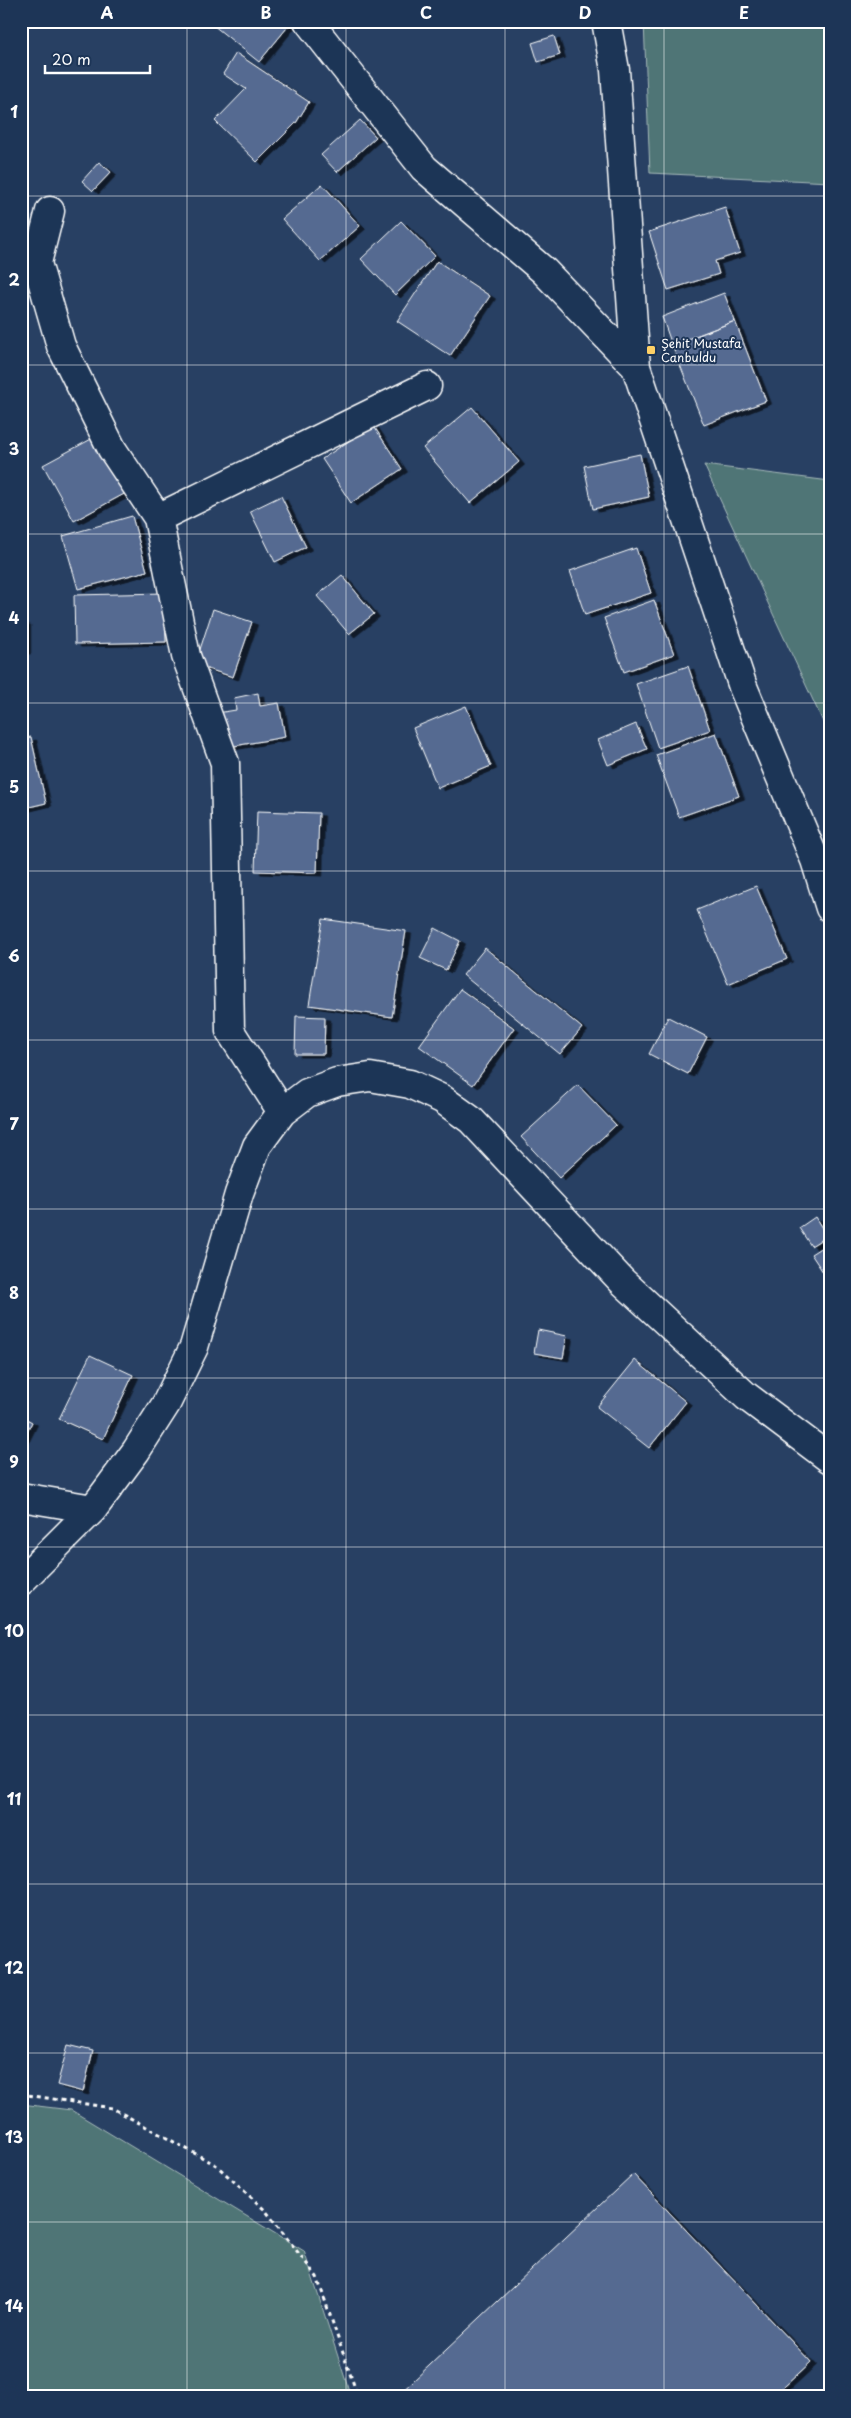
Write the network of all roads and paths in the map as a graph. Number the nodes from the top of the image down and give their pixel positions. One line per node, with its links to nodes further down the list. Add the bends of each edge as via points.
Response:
1 (308, 21): 4 (street, via 424,168 544,271)
2 (606, 21): 4 (street, via 615,70)
3 (50, 212): 6 (street, via 37,263 60,346 112,449)
4 (636, 367): 7 (street, via 743,687 815,860)
5 (427, 386): 6 (street)
6 (158, 518): 8 (street, via 186,656 225,763 230,1031)
7 (830, 908)
8 (282, 1112): 9 (street, via 307,1093 337,1082 370,1077 410,1084 442,1099 470,1120 622,1281 746,1396); 11 (street, via 257,1146 239,1194 194,1347 156,1419)
9 (830, 1459)
10 (21, 1497): 11 (street)
11 (94, 1509): 12 (street)
12 (21, 1582)
13 (21, 2094): 14 (path, via 112,2108 216,2165 266,2211 317,2278)
14 (358, 2397)

